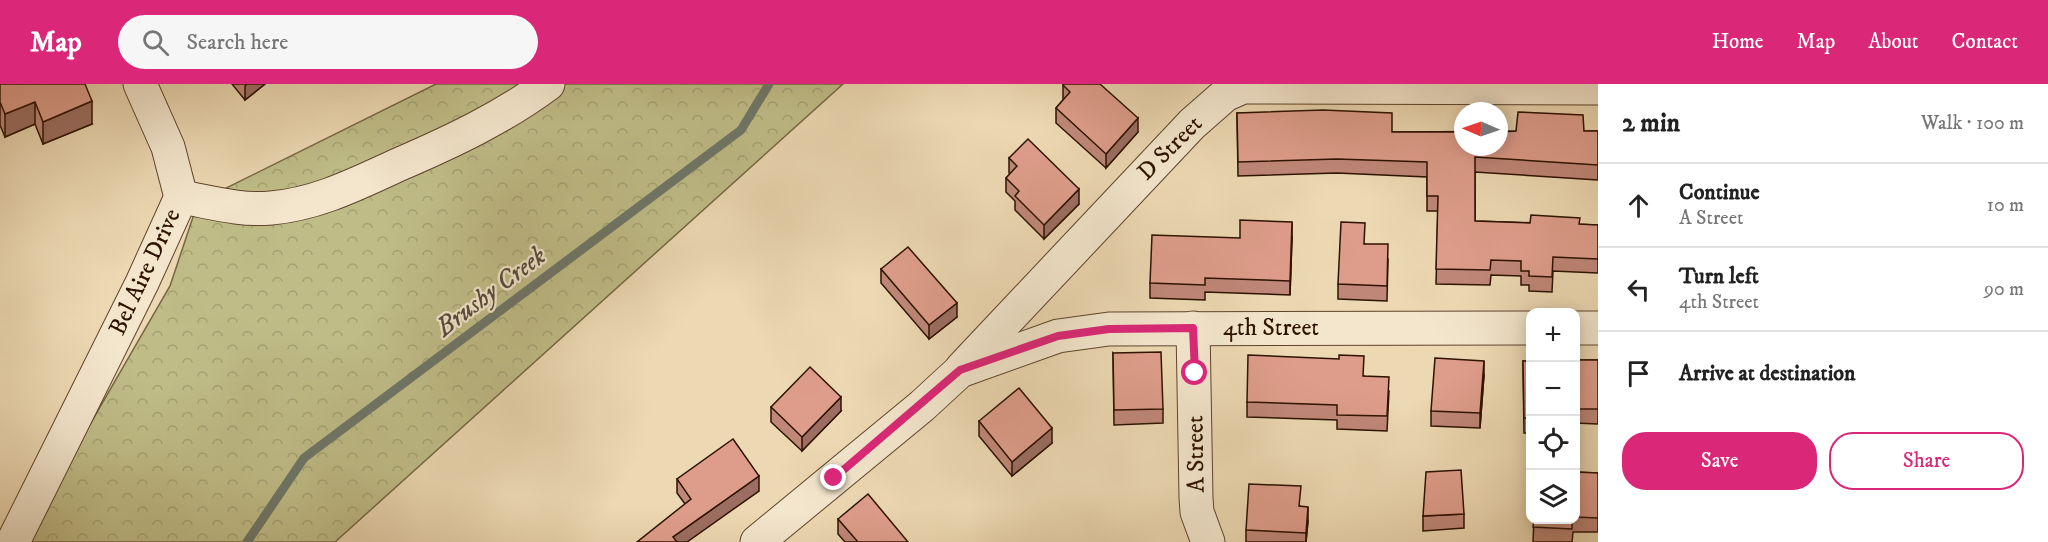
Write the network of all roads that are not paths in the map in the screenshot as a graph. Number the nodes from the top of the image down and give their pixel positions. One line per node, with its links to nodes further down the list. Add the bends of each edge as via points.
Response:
1 (140, 84): 5 (street, via 168,147)
2 (548, 84): 5 (street, Bel Aire Drive, via 457,139 310,202 270,208 240,207)
3 (1485, 86): 4 (street, D Street); 10 (street, D Street, via 1243,87 1225,95 1192,124)
4 (1598, 88)
5 (181, 197): 11 (street, Bel Aire Drive)
6 (1193, 328): 7 (street, 4th Street); 10 (street, 4th Street, via 1109,329 1058,336); 13 (street, A Street, via 1197,512)
7 (1526, 328)
8 (1580, 328): 9 (street)
9 (1598, 328)
10 (960, 370): 12 (street, 4th Street)
11 (13, 542)
12 (757, 542)
13 (1209, 542)

